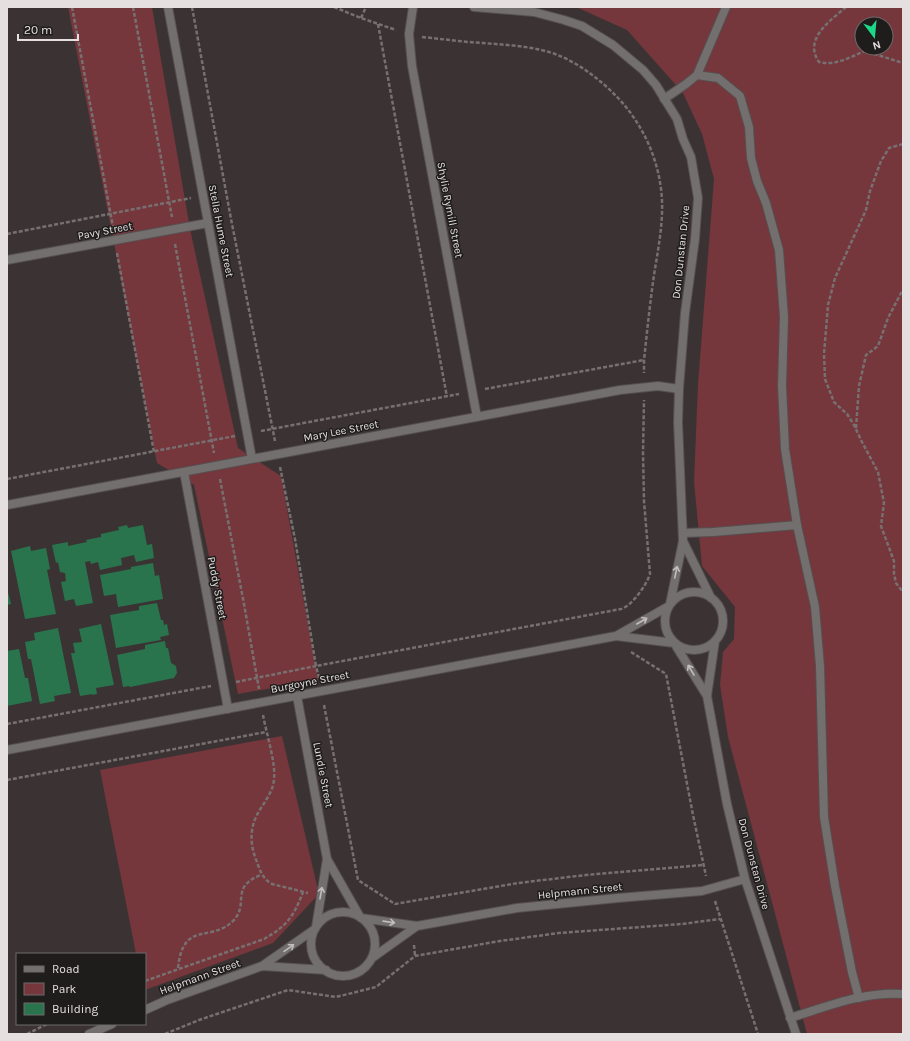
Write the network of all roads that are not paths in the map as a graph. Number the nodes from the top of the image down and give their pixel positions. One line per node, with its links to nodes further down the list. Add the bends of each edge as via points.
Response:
1 (168, 7): 7 (street, Stella Hume Street)
2 (413, 7): 10 (street, Shylie Rymill Street, via 409,34 412,66)
3 (474, 7): 6 (street, Don Dunstan Drive, via 534,12 582,26 613,45 643,70)
4 (726, 7): 5 (street)
5 (697, 75): 6 (street); 14 (street, via 718,78 740,96 749,127 756,182 766,203 779,250 784,317 782,386 785,449)
6 (664, 99): 9 (street, Don Dunstan Drive, via 677,119 692,157 698,198)
7 (208, 223): 8 (street, Pavy Street); 11 (street, Stella Hume Street)
8 (7, 260)
9 (679, 389): 10 (street, Mary Lee Street, via 658,386 632,389); 15 (street, Don Dunstan Drive)
10 (477, 417): 11 (street, Mary Lee Street)
11 (252, 459): 12 (street, Mary Lee Street)
12 (184, 472): 13 (street, Mary Lee Street); 23 (street, Puddy Street)
13 (7, 505)
14 (797, 525): 15 (street); 34 (street, via 815,607 820,666 824,817 835,886)
15 (683, 537): 16 (street, Don Dunstan Drive); 17 (street, Don Dunstan Drive, one-way to 15)
16 (711, 598): 17 (street, via 693,592 680,596); 19 (street, via 717,603 723,618 722,627)
17 (669, 605): 18 (street, Burgoyne Street, one-way to 17); 20 (street, via 665,614 665,630)
18 (616, 636): 20 (street, Burgoyne Street); 21 (street, Burgoyne Street)
19 (715, 641): 20 (street, via 708,647 691,651); 22 (street, Don Dunstan Drive)
20 (675, 644): 22 (street, Don Dunstan Drive, one-way to 20)
21 (297, 696): 23 (street, Burgoyne Street); 25 (street, Lundie Street)
22 (706, 696): 26 (street, Don Dunstan Drive)
23 (228, 709): 24 (street, Burgoyne Street)
24 (7, 750)
25 (327, 859): 27 (street, Lundie Street); 29 (street, Lundie Street, one-way to 25)
26 (745, 879): 28 (street, Helpmann Street, via 702,891 517,908); 36 (street, Don Dunstan Drive)
27 (361, 917): 28 (street, Helpmann Street, one-way to 28); 29 (street, via 344,912 336,913 321,921); 30 (street, via 367,922 374,936)
28 (417, 926): 30 (street, Helpmann Street)
29 (315, 928): 31 (street, Helpmann Street, one-way to 29); 32 (street, via 312,936 313,952 315,959)
30 (372, 958): 32 (street, via 360,971 351,975 334,974)
31 (262, 966): 32 (street, Helpmann Street); 35 (street, Helpmann Street)
32 (326, 970)
33 (903, 994): 34 (street)
34 (859, 998): 36 (street)
35 (146, 1010)
36 (790, 1018): 39 (street, Don Dunstan Drive)
37 (110, 1025): 38 (street)
38 (89, 1034)
39 (796, 1034)

